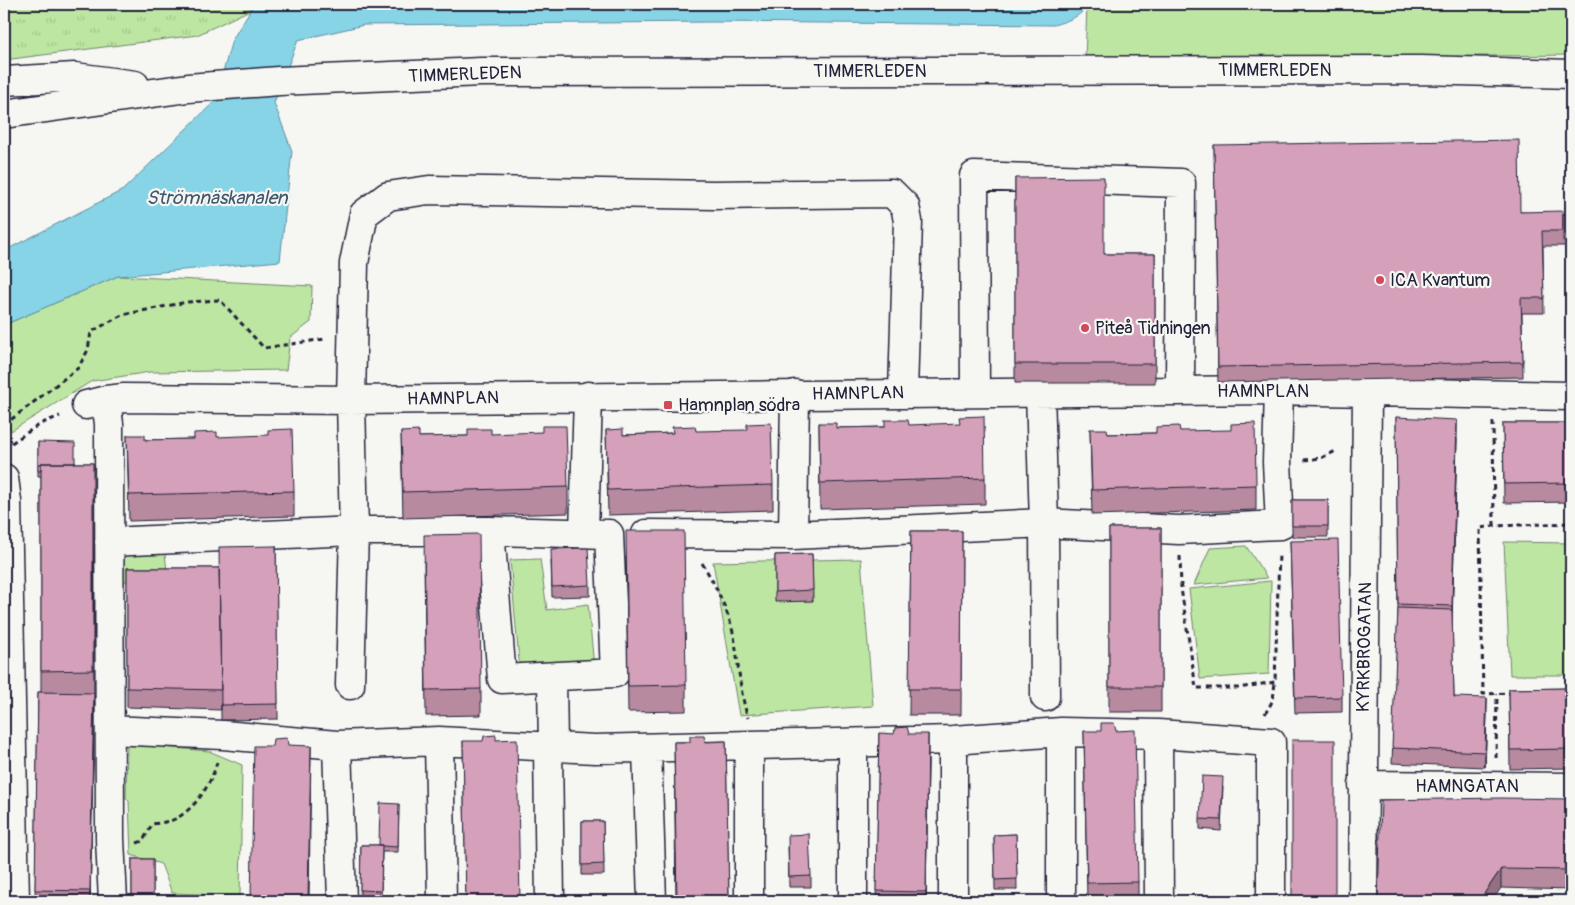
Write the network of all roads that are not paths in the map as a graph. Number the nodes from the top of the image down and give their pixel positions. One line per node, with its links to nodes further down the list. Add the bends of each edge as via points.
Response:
1 (1571, 74): 3 (street, TIMMERLEDEN, via 1421,70 491,72 332,78)
2 (4, 81): 3 (street, TIMMERLEDEN, via 75,77)
3 (178, 89): 4 (street, TIMMERLEDEN)
4 (4, 114)
5 (1279, 390): 6 (street, HAMNPLAN); 9 (street, HAMNPLAN); 16 (street, via 1277,462 1280,525 1179,530)
6 (1180, 391): 7 (street, via 1181,183 974,176); 8 (street, HAMNPLAN)
7 (976, 392): 8 (street, HAMNPLAN); 10 (street, HAMNPLAN)
8 (1040, 392): 16 (street)
9 (1367, 392): 13 (street, HAMNPLAN); 35 (street, KYRKBROGATAN)
10 (903, 393): 11 (street, HAMNPLAN); 14 (street, via 908,221 905,206 892,193 714,195 429,190 388,196 364,214 354,263)
11 (795, 394): 12 (street, HAMNPLAN); 20 (street)
12 (588, 396): 14 (street, HAMNPLAN); 19 (street)
13 (1571, 396)
14 (351, 400): 18 (street); 21 (street, HAMNPLAN, via 96,402 109,424)
15 (4, 478): 37 (street)
16 (1044, 523): 20 (street); 24 (street)
17 (490, 530): 18 (street); 19 (street); 22 (street, via 502,679)
18 (354, 531): 21 (street); 23 (street)
19 (596, 534): 20 (street); 22 (street, via 615,673)
20 (793, 535)
21 (109, 542): 25 (street)
22 (552, 677): 33 (street)
23 (350, 685)
24 (1045, 697)
25 (110, 730): 32 (street); 38 (street)
26 (1061, 732): 28 (street); 29 (street); 46 (street)
27 (749, 734): 31 (street); 34 (street); 43 (street)
28 (1158, 734): 47 (street); 48 (street, via 1271,742)
29 (953, 740): 31 (street); 45 (street)
30 (438, 741): 32 (street); 33 (street); 40 (street)
31 (853, 744): 44 (street)
32 (337, 745): 39 (street)
33 (551, 747): 34 (street); 41 (street)
34 (647, 749): 42 (street)
35 (1363, 785): 36 (street, HAMNGATAN); 49 (street, KYRKBROGATAN)
36 (1571, 787)
37 (15, 901)
38 (113, 901)
39 (342, 901)
40 (442, 901)
41 (550, 901)
42 (652, 901)
43 (749, 901)
44 (853, 901)
45 (953, 901)
46 (1061, 901)
47 (1159, 901)
48 (1271, 901)
49 (1363, 901)

